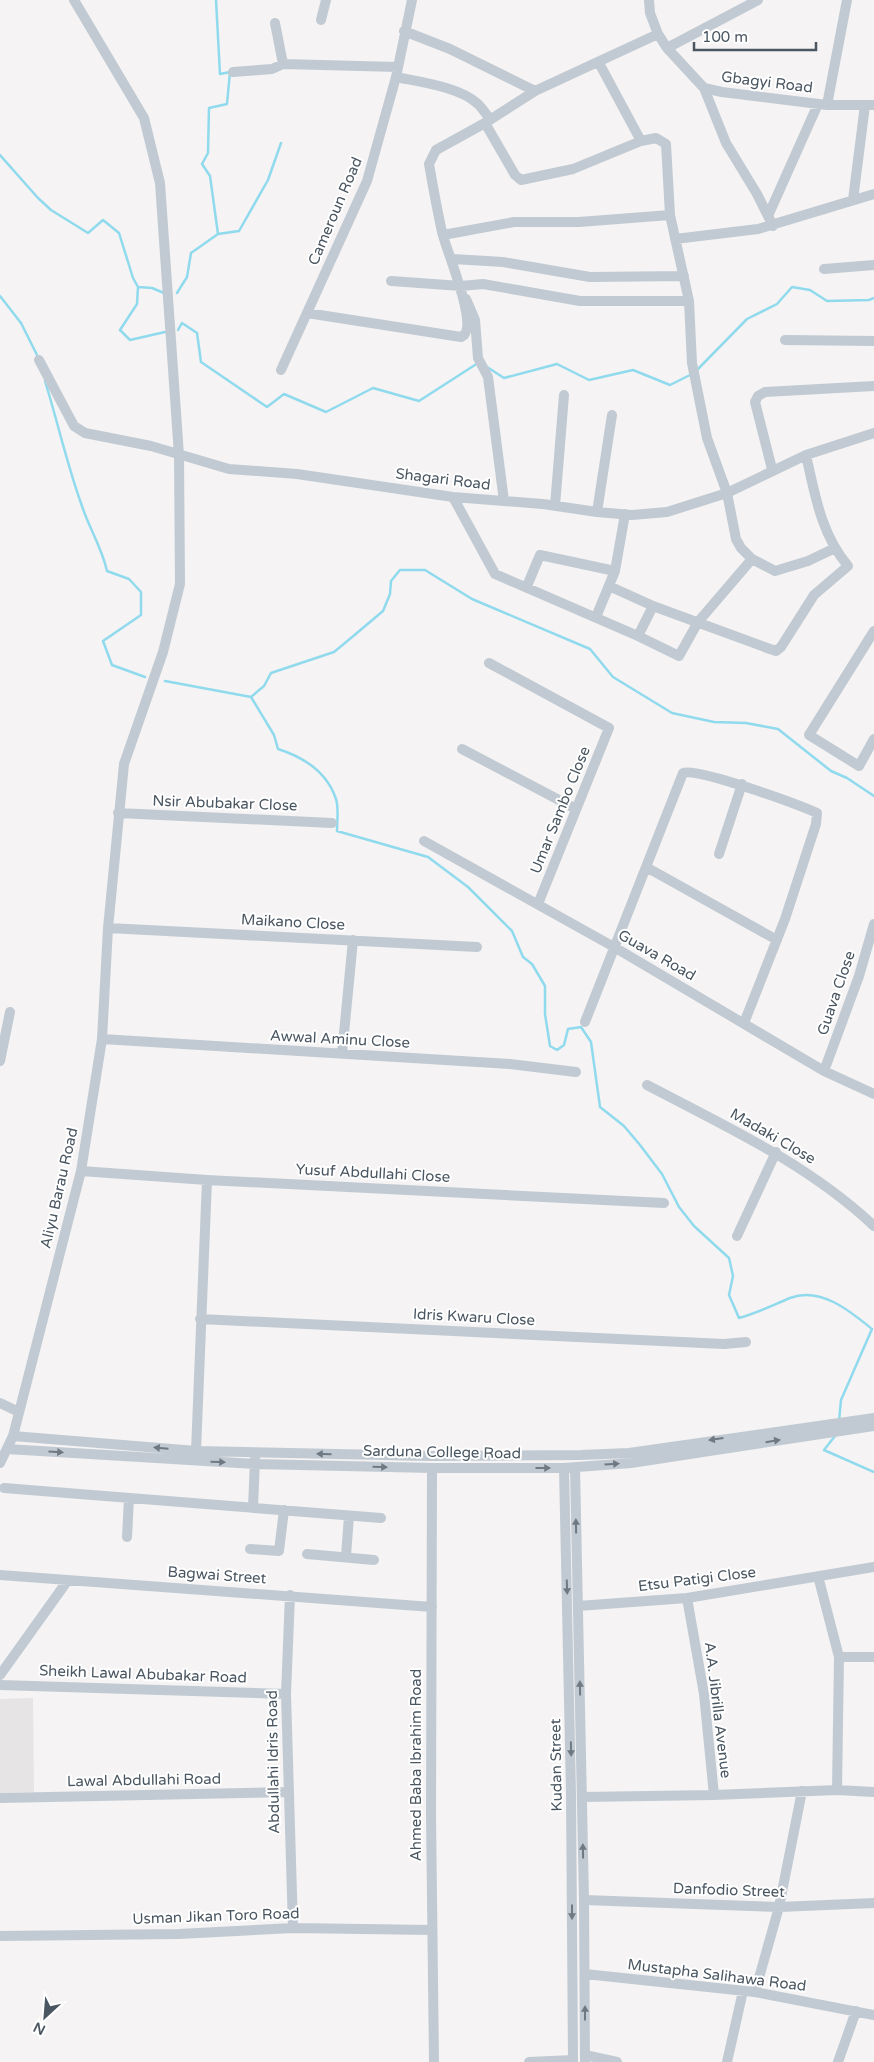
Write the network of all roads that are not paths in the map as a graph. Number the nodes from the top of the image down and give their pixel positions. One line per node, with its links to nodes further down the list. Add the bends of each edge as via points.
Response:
1 (74, 0): 45 (street, Aliyu Barau Road, via 144,118 160,183)
2 (326, 0): 7 (street)
3 (412, 0): 9 (street, Cameroun Road)
4 (648, 0): 10 (street, Gbagyi Road)
5 (758, 0): 11 (street)
6 (847, 0): 18 (street)
7 (321, 20)
8 (275, 23): 13 (street)
9 (404, 31): 15 (street, Cameroun Road); 17 (street, via 450,49)
10 (658, 34): 11 (street, Gbagyi Road); 12 (street)
11 (667, 48): 16 (street, Gbagyi Road)
12 (599, 63): 17 (street); 21 (street)
13 (283, 64): 14 (street, via 272,69); 15 (street)
14 (233, 72)
15 (397, 72): 20 (street, via 465,96 477,103); 36 (street, Cameroun Road, via 367,181)
16 (704, 88): 18 (street, Gbagyi Road); 25 (street, via 726,143)
17 (535, 91): 20 (street)
18 (823, 104): 19 (street, Gbagyi Road); 25 (street)
19 (869, 105): 23 (street)
20 (488, 121): 21 (street, via 515,175 522,180 573,169); 27 (street, via 436,150 430,158)
21 (641, 141): 24 (street, via 656,138 666,144)
22 (874, 194): 23 (street)
23 (853, 200): 26 (street)
24 (670, 215): 27 (street, via 579,222 514,222); 28 (street)
25 (768, 216): 26 (street)
26 (772, 226): 28 (street)
27 (443, 235): 29 (street)
28 (675, 239): 32 (street)
29 (453, 259): 32 (street, via 503,262 590,277); 34 (street)
30 (874, 265): 31 (street)
31 (824, 270)
32 (684, 276): 35 (street)
33 (391, 281): 34 (street)
34 (461, 286): 35 (street, via 483,284 580,301); 36 (street, via 467,327 467,332 461,337); 50 (street, via 475,320 481,363 488,377)
35 (689, 301): 48 (street, via 694,379 707,438)
36 (307, 313): 40 (street, Cameroun Road)
37 (785, 340): 38 (street)
38 (874, 341)
39 (39, 360): 45 (street, Shagari Road, via 74,426 86,433)
40 (281, 370)
41 (874, 386): 47 (street, via 765,392 758,396 755,402)
42 (564, 395): 51 (street)
43 (612, 415): 52 (street)
44 (874, 433): 46 (street, Shagari Road)
45 (179, 455): 49 (street, Shagari Road, via 229,469 297,474); 69 (street, Aliyu Barau Road, via 180,584 164,652 124,764)
46 (806, 455): 47 (street, Shagari Road); 54 (street, via 819,511)
47 (772, 469): 48 (street, Shagari Road)
48 (727, 493): 53 (street, Shagari Road, via 667,512); 55 (street, via 736,539)
49 (454, 497): 50 (street, Shagari Road); 57 (street, via 495,574)
50 (504, 501): 51 (street, Shagari Road)
51 (555, 506): 52 (street, Shagari Road)
52 (597, 512): 53 (street, Shagari Road)
53 (625, 514): 56 (street)
54 (833, 549): 55 (street, via 782,570 768,569); 61 (street, via 848,566 814,595 781,648 776,650)
55 (752, 559): 61 (street)
56 (615, 571): 57 (street, via 540,554); 58 (street)
57 (527, 586): 60 (street)
58 (609, 586): 59 (street); 60 (street, via 596,617)
59 (653, 606): 61 (street); 63 (street)
60 (593, 616): 63 (street)
61 (698, 622): 63 (street, via 679,656)
62 (874, 631): 65 (street, via 808,735 859,766)
63 (638, 636)
64 (489, 662): 68 (street, Umar Sambo Close, via 609,728)
65 (874, 739)
66 (462, 749): 68 (street)
67 (742, 784): 72 (street); 73 (street, via 690,771 683,773); 78 (street, via 817,813)
68 (576, 809): 74 (street, Umar Sambo Close)
69 (118, 814): 70 (street, Nsir Abubakar Close); 76 (street, Aliyu Barau Road)
70 (332, 823)
71 (424, 841): 74 (street, Guava Road)
72 (719, 854)
73 (646, 868): 78 (street); 80 (street)
74 (538, 904): 80 (street, Guava Road)
75 (874, 924): 87 (street, Guava Close, via 859,976)
76 (108, 928): 77 (street, Maikano Close); 84 (street, Aliyu Barau Road)
77 (353, 940): 79 (street, Maikano Close); 85 (street)
78 (777, 940): 83 (street)
79 (477, 946)
80 (614, 948): 82 (street); 83 (street, Guava Road)
81 (10, 1012): 86 (street)
82 (585, 1022)
83 (744, 1023): 87 (street, Guava Road)
84 (102, 1038): 85 (street, Awwal Aminu Close); 92 (street, Aliyu Barau Road)
85 (342, 1054): 88 (street, Awwal Aminu Close, via 510,1064)
86 (0, 1061)
87 (824, 1071): 90 (street, Guava Road)
88 (576, 1072)
89 (647, 1085): 91 (street, Madaki Close)
90 (874, 1094)
91 (776, 1152): 95 (street, Madaki Close, via 854,1207); 96 (street)
92 (81, 1171): 93 (street, Yusuf Abdullahi Close); 100 (street, Aliyu Barau Road)
93 (207, 1180): 94 (street, Yusuf Abdullahi Close); 97 (street)
94 (664, 1203)
95 (874, 1226)
96 (737, 1236)
97 (200, 1319): 98 (street, Idris Kwaru Close, via 724,1344); 107 (street)
98 (746, 1342)
99 (0, 1403): 100 (street)
100 (18, 1412): 105 (street, Aliyu Barau Road)
101 (874, 1418): 102 (street, Sarduna College Road)
102 (849, 1425): 103 (street, Sarduna College Road); 104 (street, Sarduna College Road)
103 (874, 1426)
104 (834, 1427): 108 (street, Sarduna College Road, one-way to 108, via 629,1453 431,1456); 111 (street, Sarduna College Road, one-way to 104, via 631,1463)
105 (13, 1436): 106 (street, Aliyu Barau Road); 107 (street, Sarduna College Road, one-way to 105)
106 (7, 1449): 109 (street, Aliyu Barau Road); 110 (street, Sarduna College Road, one-way to 110)
107 (196, 1451): 108 (street, Sarduna College Road)
108 (255, 1453): 110 (street)
109 (0, 1463)
110 (255, 1464): 112 (street, Sarduna College Road, one-way to 112); 116 (street)
111 (575, 1467): 113 (street, Sarduna College Road); 131 (street, one-way to 111)
112 (432, 1468): 113 (street, Sarduna College Road, one-way to 113); 132 (street, Ahmed Baba Ibrahim Road)
113 (564, 1468): 157 (street, Kudan Street, one-way to 157)
114 (4, 1488): 115 (street)
115 (129, 1498): 116 (street); 120 (street)
116 (253, 1508): 117 (street)
117 (284, 1510): 118 (street); 121 (street, via 279,1551)
118 (349, 1516): 119 (street); 123 (street)
119 (380, 1518)
120 (127, 1537)
121 (250, 1549)
122 (307, 1554): 123 (street)
123 (346, 1556): 124 (street)
124 (374, 1560)
125 (874, 1567): 127 (street, Etsu Patigi Close)
126 (0, 1575): 128 (street, Bagwai Street)
127 (818, 1576): 130 (street, Etsu Patigi Close); 133 (street)
128 (68, 1580): 129 (street, Bagwai Street); 135 (street)
129 (290, 1595): 132 (street, Bagwai Street); 137 (street, Abdullahi Idris Road)
130 (687, 1598): 131 (street, Etsu Patigi Close); 142 (street, A.A. Jibrilla Avenue, via 704,1694)
131 (578, 1606): 143 (street, one-way to 131)
132 (432, 1607): 149 (street, Ahmed Baba Ibrahim Road)
133 (839, 1657): 134 (street); 138 (street)
134 (874, 1657)
135 (0, 1675)
136 (0, 1685): 137 (street, Sheikh Lawal Abubakar Road)
137 (286, 1694): 140 (street, Abdullahi Idris Road)
138 (838, 1790): 139 (street); 141 (street)
139 (802, 1791): 142 (street); 147 (street)
140 (288, 1792): 144 (street, Lawal Abdullahi Road); 148 (street, Abdullahi Idris Road)
141 (874, 1792)
142 (714, 1795): 143 (street)
143 (582, 1797): 145 (street, one-way to 143)
144 (0, 1798)
145 (584, 1900): 147 (street, Danfodio Street); 151 (street)
146 (874, 1903): 147 (street, Danfodio Street)
147 (779, 1907): 153 (street)
148 (294, 1928): 149 (street, Usman Jikan Toro Road); 150 (street, Usman Jikan Toro Road, via 179,1934)
149 (432, 1930): 158 (street, Ahmed Baba Ibrahim Road)
150 (0, 1936)
151 (585, 1974): 152 (street, Mustapha Salihawa Road); 156 (street, one-way to 151)
152 (743, 1991): 153 (street, Mustapha Salihawa Road); 161 (street)
153 (755, 1992): 154 (street, Mustapha Salihawa Road)
154 (856, 2011): 155 (street, Mustapha Salihawa Road); 162 (street)
155 (874, 2015)
156 (585, 2059): 160 (street)
157 (573, 2061): 159 (street)
158 (434, 2062)
159 (529, 2062)
160 (617, 2062)
161 (727, 2062)
162 (838, 2062)

